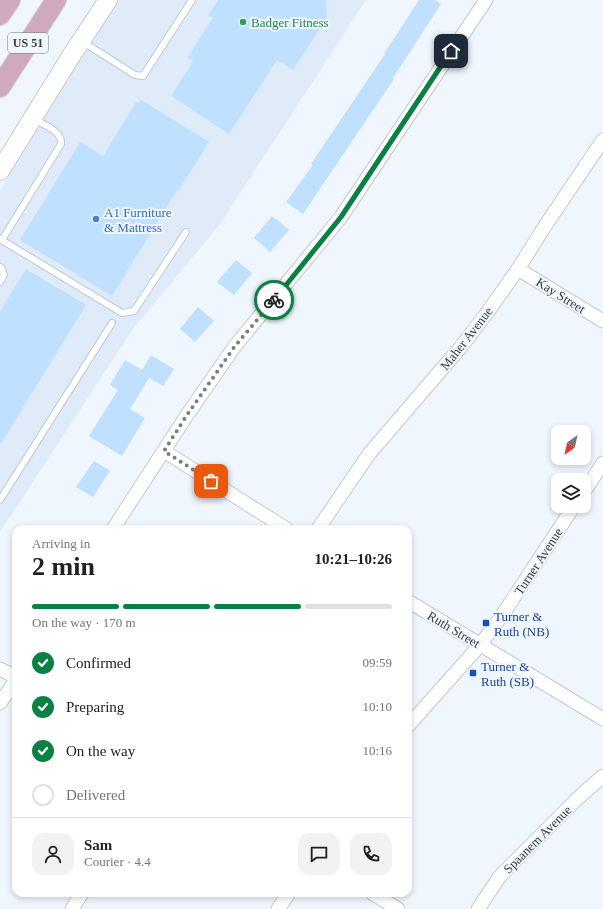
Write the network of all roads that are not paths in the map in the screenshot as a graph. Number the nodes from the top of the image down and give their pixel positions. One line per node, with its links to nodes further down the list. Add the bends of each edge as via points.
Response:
1 (10, 0): 6 (main road, US 51)
2 (56, 0): 8 (main road, US 51)
3 (108, 0): 7 (street)
4 (192, 0): 7 (lane, via 143,76 135,75)
5 (486, 0): 19 (street, via 341,217 235,346)
6 (0, 16)
7 (81, 41): 9 (street)
8 (0, 86)
9 (32, 118): 11 (street); 13 (lane, via 58,134 62,139 61,144)
10 (603, 140): 15 (street, Maher Avenue)
11 (0, 171)
12 (186, 232): 13 (lane, via 134,311 122,313)
13 (1, 239)
14 (0, 267): 16 (lane, via 4,276)
15 (518, 268): 17 (street, Kay Street); 26 (street, Maher Avenue, via 460,348 369,454)
16 (0, 282)
17 (603, 321)
18 (112, 324): 22 (lane)
19 (164, 451): 24 (street); 25 (street)
20 (603, 463): 21 (street)
21 (591, 481)
22 (0, 500)
23 (569, 513): 28 (street, Turner Avenue)
24 (116, 525)
25 (281, 525)
26 (321, 525)
27 (412, 603): 28 (street, Ruth Street)
28 (480, 645): 33 (street, Ruth Street); 34 (street, Turner Avenue)
29 (0, 669): 30 (street)
30 (12, 676)
31 (12, 685): 32 (street)
32 (0, 703)
33 (603, 719)
34 (412, 722)
35 (603, 776): 42 (street, Spaanem Avenue, via 500,876)
36 (80, 897): 39 (street)
37 (286, 897): 40 (street)
38 (378, 897): 41 (street)
39 (72, 909)
40 (278, 909)
41 (398, 909)
42 (478, 909)

